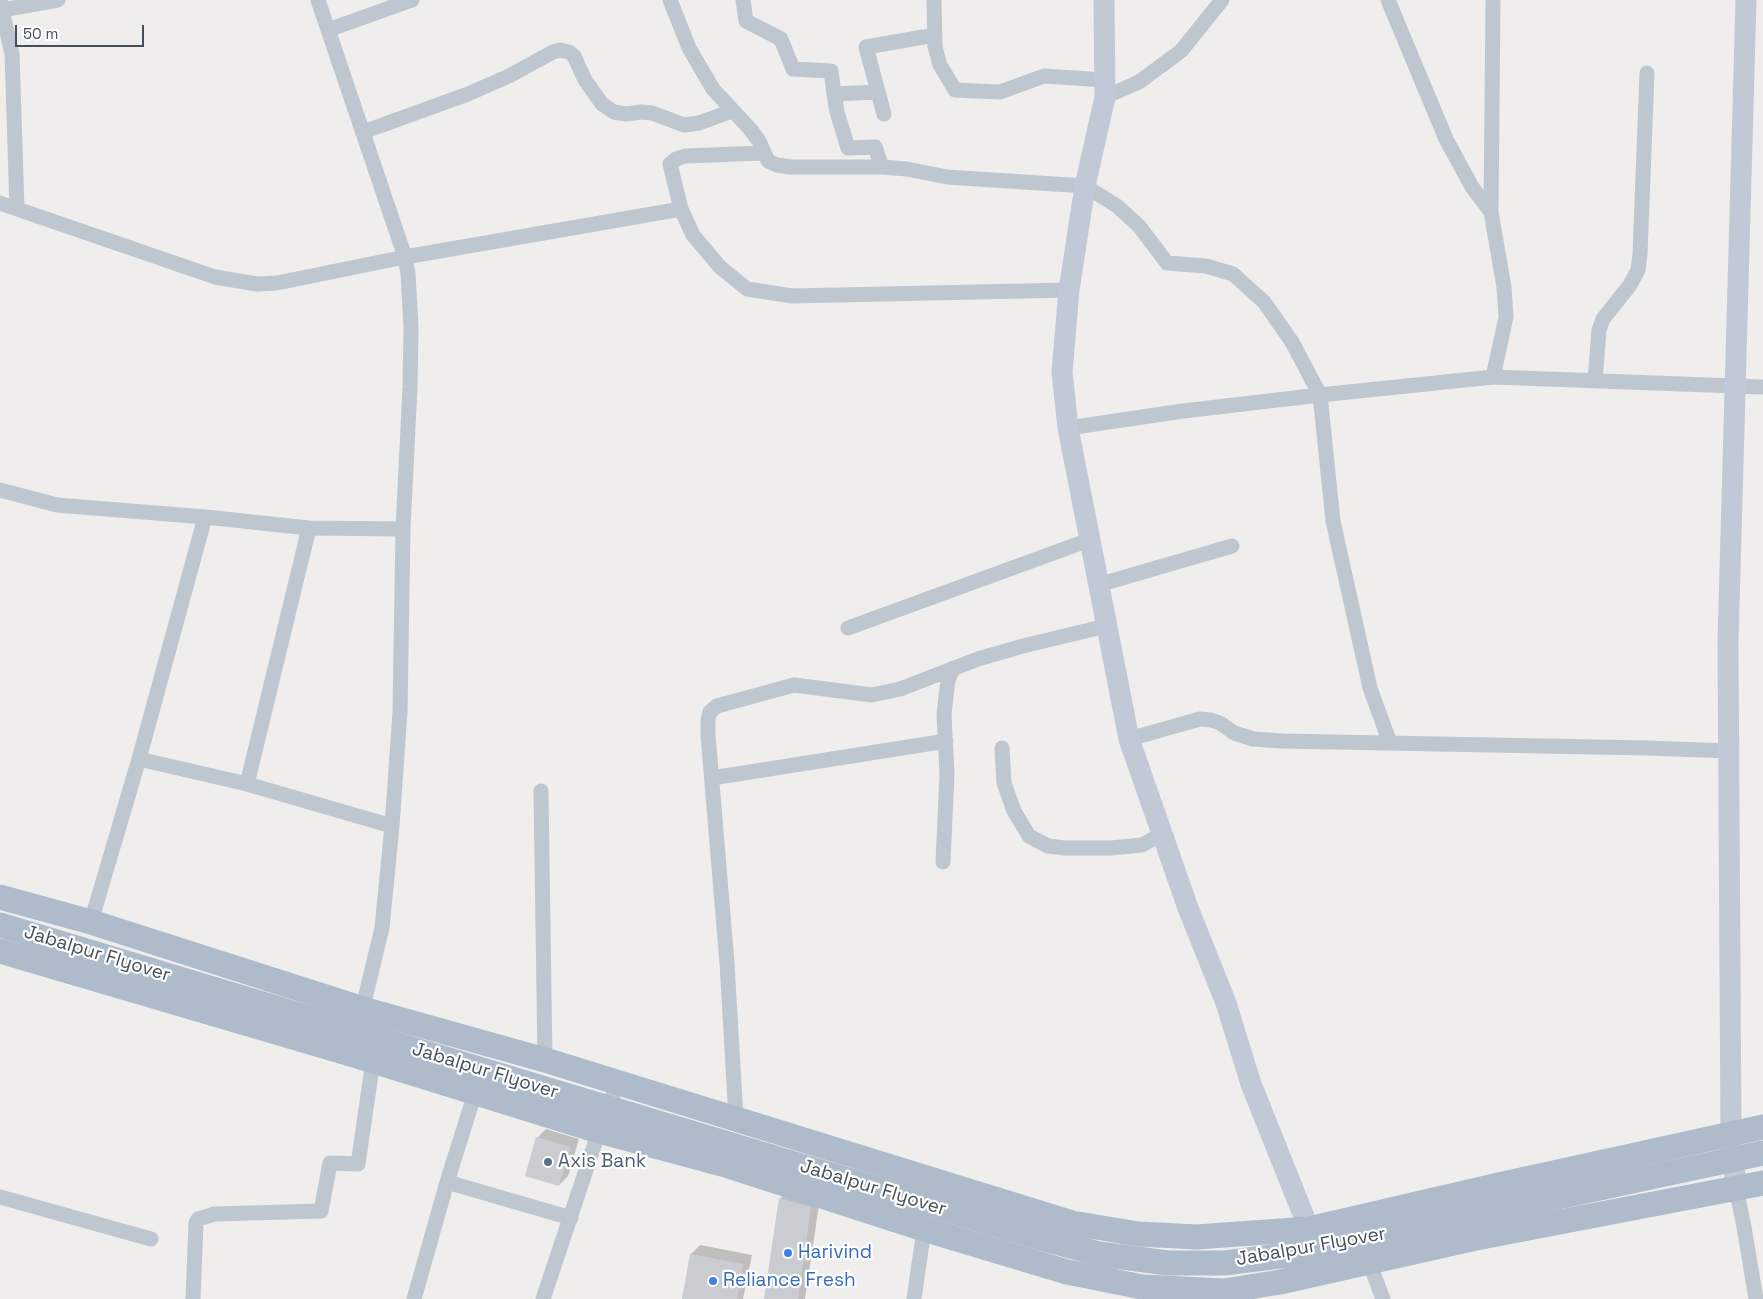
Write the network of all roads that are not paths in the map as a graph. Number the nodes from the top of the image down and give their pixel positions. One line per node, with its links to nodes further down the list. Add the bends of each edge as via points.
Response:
1 (58, 0): 12 (street)
2 (318, 0): 13 (street)
3 (412, 0): 13 (street)
4 (670, 0): 20 (street, via 689,48 713,89)
5 (743, 0): 19 (street, via 746,21 781,39 793,69 831,71)
6 (934, 0): 14 (street)
7 (1104, 0): 17 (street)
8 (1222, 0): 17 (street, via 1181,51 1139,82)
9 (1388, 0): 29 (street, via 1446,140 1472,187)
10 (1493, 0): 29 (street)
11 (1746, 0): 34 (street)
12 (1, 5): 15 (street)
13 (328, 30): 22 (street)
14 (935, 35): 17 (street, via 940,65 955,90 1000,92 1044,76); 18 (street, via 866,47)
15 (6, 55): 27 (street)
16 (1647, 73): 33 (street, via 1638,270 1603,319 1599,330)
17 (1105, 89): 25 (street)
18 (878, 92): 19 (street); 21 (street)
19 (834, 94): 24 (street, via 848,148 875,147)
20 (732, 110): 22 (street, via 699,123 684,125 652,113 614,112 602,104 585,80 574,56 560,50 468,94); 23 (street, via 751,130)
21 (884, 114)
22 (363, 132): 30 (street)
23 (763, 153): 24 (street, via 768,161 790,167); 28 (street, via 676,159 670,164)
24 (882, 167): 25 (street, via 947,178)
25 (1085, 186): 31 (street); 36 (street, via 1117,206 1139,226 1167,263 1206,266 1233,274 1264,302 1292,342)
26 (0, 203): 27 (street)
27 (17, 208): 30 (street, via 215,277 257,284 277,283)
28 (681, 209): 30 (street); 31 (street, via 693,235 720,267 747,288 792,296)
29 (1491, 212): 32 (street, via 1506,317)
30 (406, 257): 41 (street, via 411,328)
31 (1069, 290): 37 (street, via 1062,372)
32 (1492, 377): 33 (street); 36 (street)
33 (1595, 381): 34 (street)
34 (1735, 387): 35 (street); 52 (street, via 1728,642)
35 (1763, 387)
36 (1320, 394): 37 (street); 50 (street, via 1333,521 1370,688)
37 (1068, 428): 42 (street)
38 (0, 490): 39 (street, via 57,505)
39 (205, 517): 40 (street); 53 (street)
40 (309, 528): 41 (street); 55 (street)
41 (403, 529): 57 (street, via 400,712)
42 (1089, 540): 44 (street); 46 (street)
43 (1232, 546): 44 (street)
44 (1098, 585): 45 (street)
45 (1106, 626): 47 (street, via 1014,648); 48 (street)
46 (848, 628)
47 (954, 669): 49 (street, via 945,693); 54 (street, via 900,689 872,695 794,685 717,706 710,712 708,720)
48 (1129, 739): 50 (street, via 1200,719 1220,723 1234,733 1253,739); 58 (street)
49 (946, 741): 54 (street); 59 (street)
50 (1390, 743): 52 (street)
51 (1002, 748): 58 (street, via 1004,783 1014,811 1029,836 1048,846 1111,848 1142,845)
52 (1730, 751): 72 (street)
53 (139, 759): 55 (street); 61 (street)
54 (712, 778): 69 (street)
55 (246, 784): 57 (street)
56 (541, 791): 66 (street)
57 (392, 826): 64 (street, via 382,928)
58 (1162, 834): 80 (street, via 1226,1003 1250,1084)
59 (943, 862)
60 (0, 897): 61 (main road)
61 (90, 922): 64 (main road)
62 (0, 925): 73 (main road, Jabalpur Flyover, bridge, via 1034,1236 1099,1254 1158,1262 1225,1263 1287,1255)
63 (0, 951): 65 (main road)
64 (363, 1009): 65 (street); 66 (main road)
65 (363, 1058): 68 (main road); 85 (street, via 358,1164 330,1163 321,1211 216,1214 198,1219)
66 (545, 1060): 67 (main road)
67 (618, 1083): 69 (main road); 71 (street)
68 (475, 1093): 71 (main road); 74 (street)
69 (736, 1119): 80 (main road, via 1072,1223 1138,1234 1197,1237)
70 (1763, 1128): 72 (main road)
71 (599, 1131): 78 (street); 81 (main road, via 729,1166)
72 (1731, 1135): 76 (street); 79 (main road)
73 (1763, 1153)
74 (447, 1182): 78 (street); 86 (street)
75 (1763, 1183): 76 (main road)
76 (1736, 1188): 83 (main road); 90 (street)
77 (0, 1197): 82 (street)
78 (571, 1218): 87 (street)
79 (1356, 1218): 80 (main road); 83 (street)
80 (1309, 1229): 84 (street)
81 (924, 1230): 84 (main road, via 1066,1272 1142,1287 1224,1290); 88 (street)
82 (151, 1239)
83 (1369, 1262): 84 (main road); 89 (street)
84 (1316, 1275)
85 (193, 1299)
86 (414, 1299)
87 (543, 1299)
88 (914, 1299)
89 (1383, 1299)
90 (1756, 1299)

